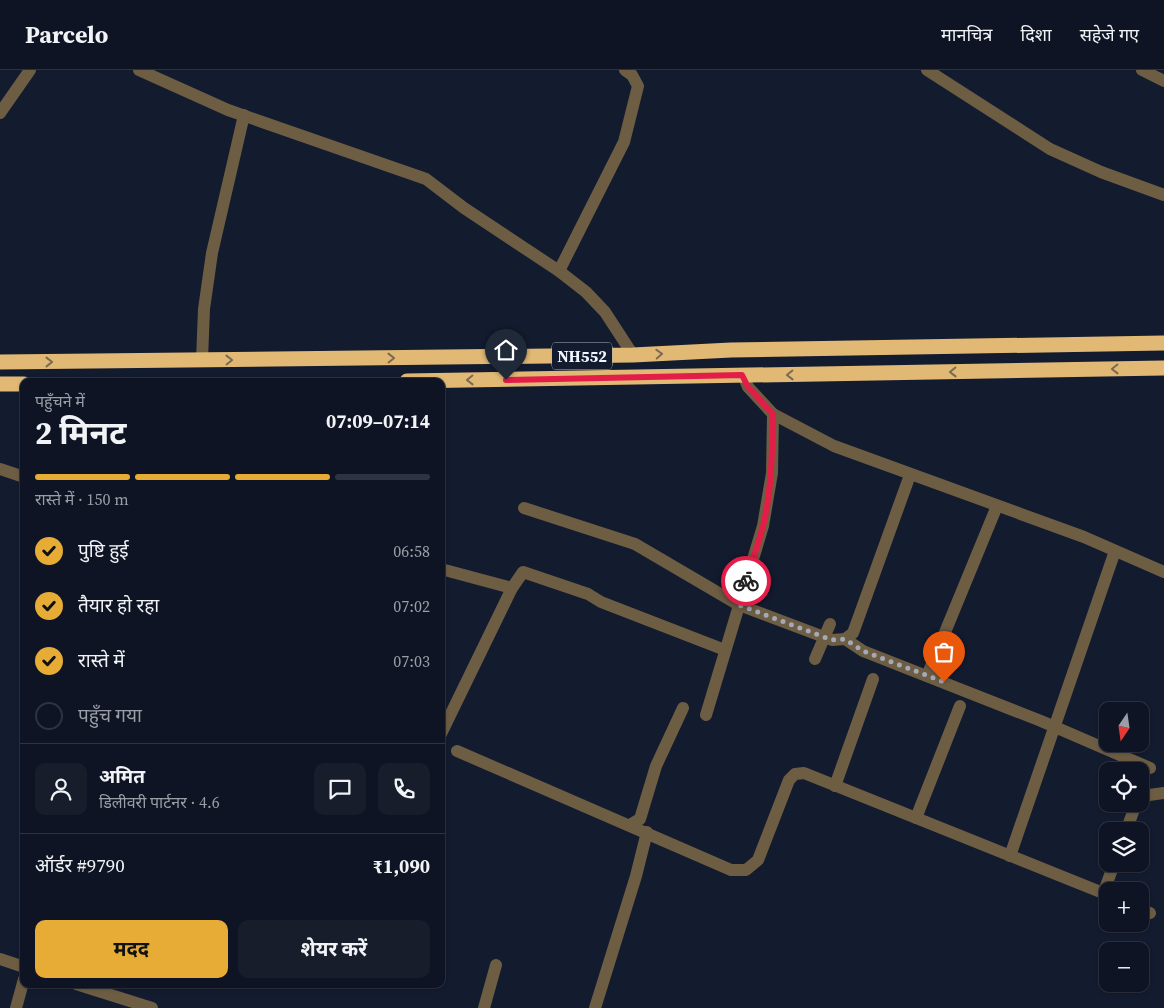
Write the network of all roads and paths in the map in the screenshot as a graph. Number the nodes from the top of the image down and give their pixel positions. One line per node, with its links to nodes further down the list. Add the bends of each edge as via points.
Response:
1 (30, 70): 7 (street)
2 (139, 70): 8 (street)
3 (927, 70): 9 (street, via 1050,149)
4 (1142, 70): 6 (street)
5 (631, 72): 10 (street, via 638,86 624,142)
6 (1164, 81)
7 (0, 113)
8 (244, 115): 10 (street, via 426,179); 13 (street, via 212,253 204,309)
9 (1164, 195)
10 (559, 271): 12 (street, via 605,312)
11 (1164, 342): 12 (highway, NH552, one-way to 11, via 730,350)
12 (633, 355): 13 (highway, NH552, one-way to 12)
13 (202, 360): 14 (highway, NH552, one-way to 13)
14 (0, 362)
15 (1164, 368): 16 (highway, NH552, one-way to 16)
16 (742, 375): 17 (highway, NH552, one-way to 17); 20 (street, via 748,387)
17 (445, 380)
18 (0, 384): 19 (highway)
19 (20, 384)
20 (773, 414): 22 (street, via 834,446); 30 (street, via 768,503)
21 (0, 469): 23 (street)
22 (910, 475): 24 (street); 33 (street, via 853,633)
23 (20, 476)
24 (997, 506): 26 (street); 36 (street)
25 (524, 508): 30 (street, via 635,544)
26 (1115, 551): 28 (street); 42 (street)
27 (445, 569): 29 (street)
28 (1164, 572)
29 (512, 588): 34 (street, via 523,572 588,594); 41 (street)
30 (739, 605): 32 (street); 34 (street)
31 (830, 624): 32 (street)
32 (824, 638): 33 (street); 35 (street)
33 (845, 639): 36 (street, via 863,651)
34 (725, 650): 40 (street)
35 (815, 658)
36 (927, 676): 42 (street)
37 (873, 679): 45 (street)
38 (960, 706): 48 (street)
39 (683, 708): 49 (street, via 656,766 640,818)
40 (706, 715)
41 (445, 726)
42 (1054, 727): 44 (street); 51 (street)
43 (457, 751): 49 (street)
44 (1150, 768)
45 (835, 786): 48 (street); 50 (street, via 804,773 795,774 789,780 758,860 746,870 731,870)
46 (1164, 793): 47 (street)
47 (1149, 795)
48 (916, 818): 51 (street)
49 (630, 825): 50 (street)
50 (647, 832): 61 (street)
51 (1010, 856): 52 (street)
52 (1099, 893)
53 (0, 959): 55 (street)
54 (496, 965): 60 (street)
55 (20, 966)
56 (22, 988): 58 (street)
57 (89, 988): 59 (street)
58 (16, 1008)
59 (152, 1008)
60 (484, 1008)
61 (595, 1008)

